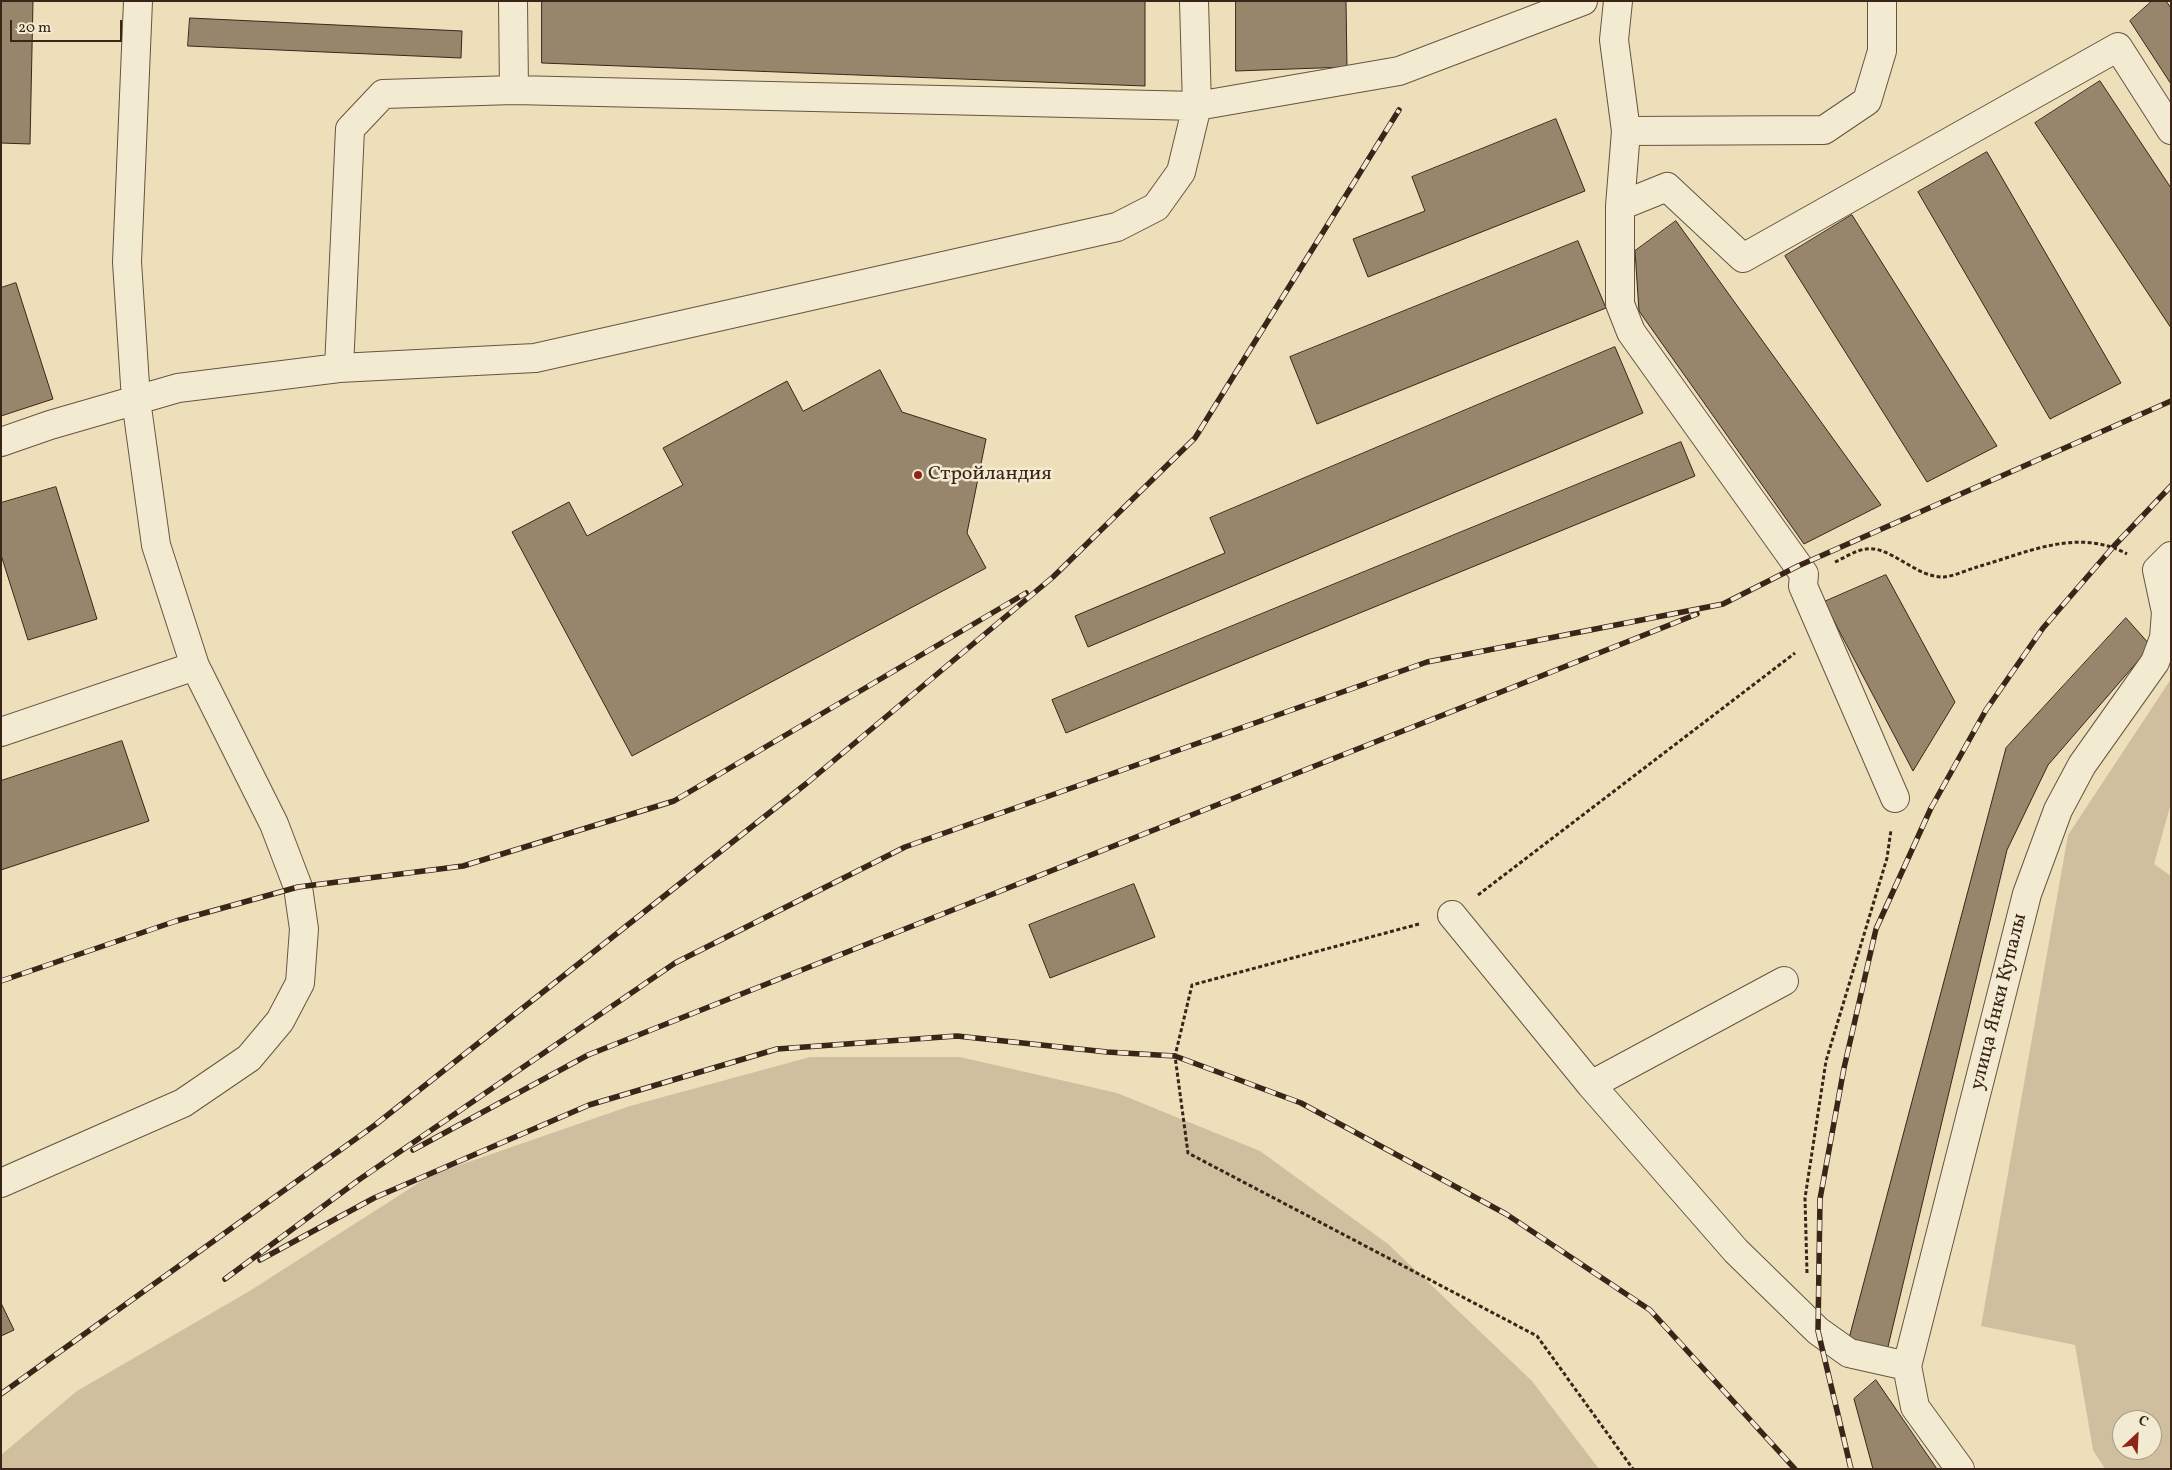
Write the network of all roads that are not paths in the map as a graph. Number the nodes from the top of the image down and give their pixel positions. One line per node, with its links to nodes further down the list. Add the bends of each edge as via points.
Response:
1 (138, 1): 13 (lane, via 127,262)
2 (513, 1): 7 (lane)
3 (1194, 1): 8 (lane)
4 (1583, 1): 8 (lane, via 1399,71)
5 (1618, 1): 10 (lane, via 1614,40)
6 (1882, 1): 10 (lane, via 1882,52 1867,101 1824,130)
7 (514, 90): 8 (lane); 12 (lane, via 383,94 350,129)
8 (1197, 106): 12 (lane, via 1181,172 1156,207 1117,227 535,358)
9 (2171, 130): 11 (lane, via 2118,46 1743,258 1667,187)
10 (1626, 131): 11 (lane)
11 (1620, 206): 18 (lane, via 1620,304 1631,332 1804,574 1803,586)
12 (339, 368): 13 (lane, via 178,388)
13 (136, 400): 14 (lane); 16 (lane, via 156,545)
14 (1, 442)
15 (2164, 563): 23 (lane, улица Янки Купалы, via 2164,638 2155,662 2082,765 2058,810 2027,894)
16 (195, 666): 17 (lane); 22 (lane, via 274,824 298,886 304,929 300,983 280,1021 249,1058 183,1103)
17 (1, 732)
18 (1895, 798)
19 (1452, 915): 21 (lane)
20 (1784, 981): 21 (lane)
21 (1591, 1085): 23 (lane, via 1736,1251 1818,1331 1850,1353)
22 (1, 1183)
23 (1907, 1366): 24 (lane, улица Янки Купалы, via 1916,1406)
24 (1960, 1469)

